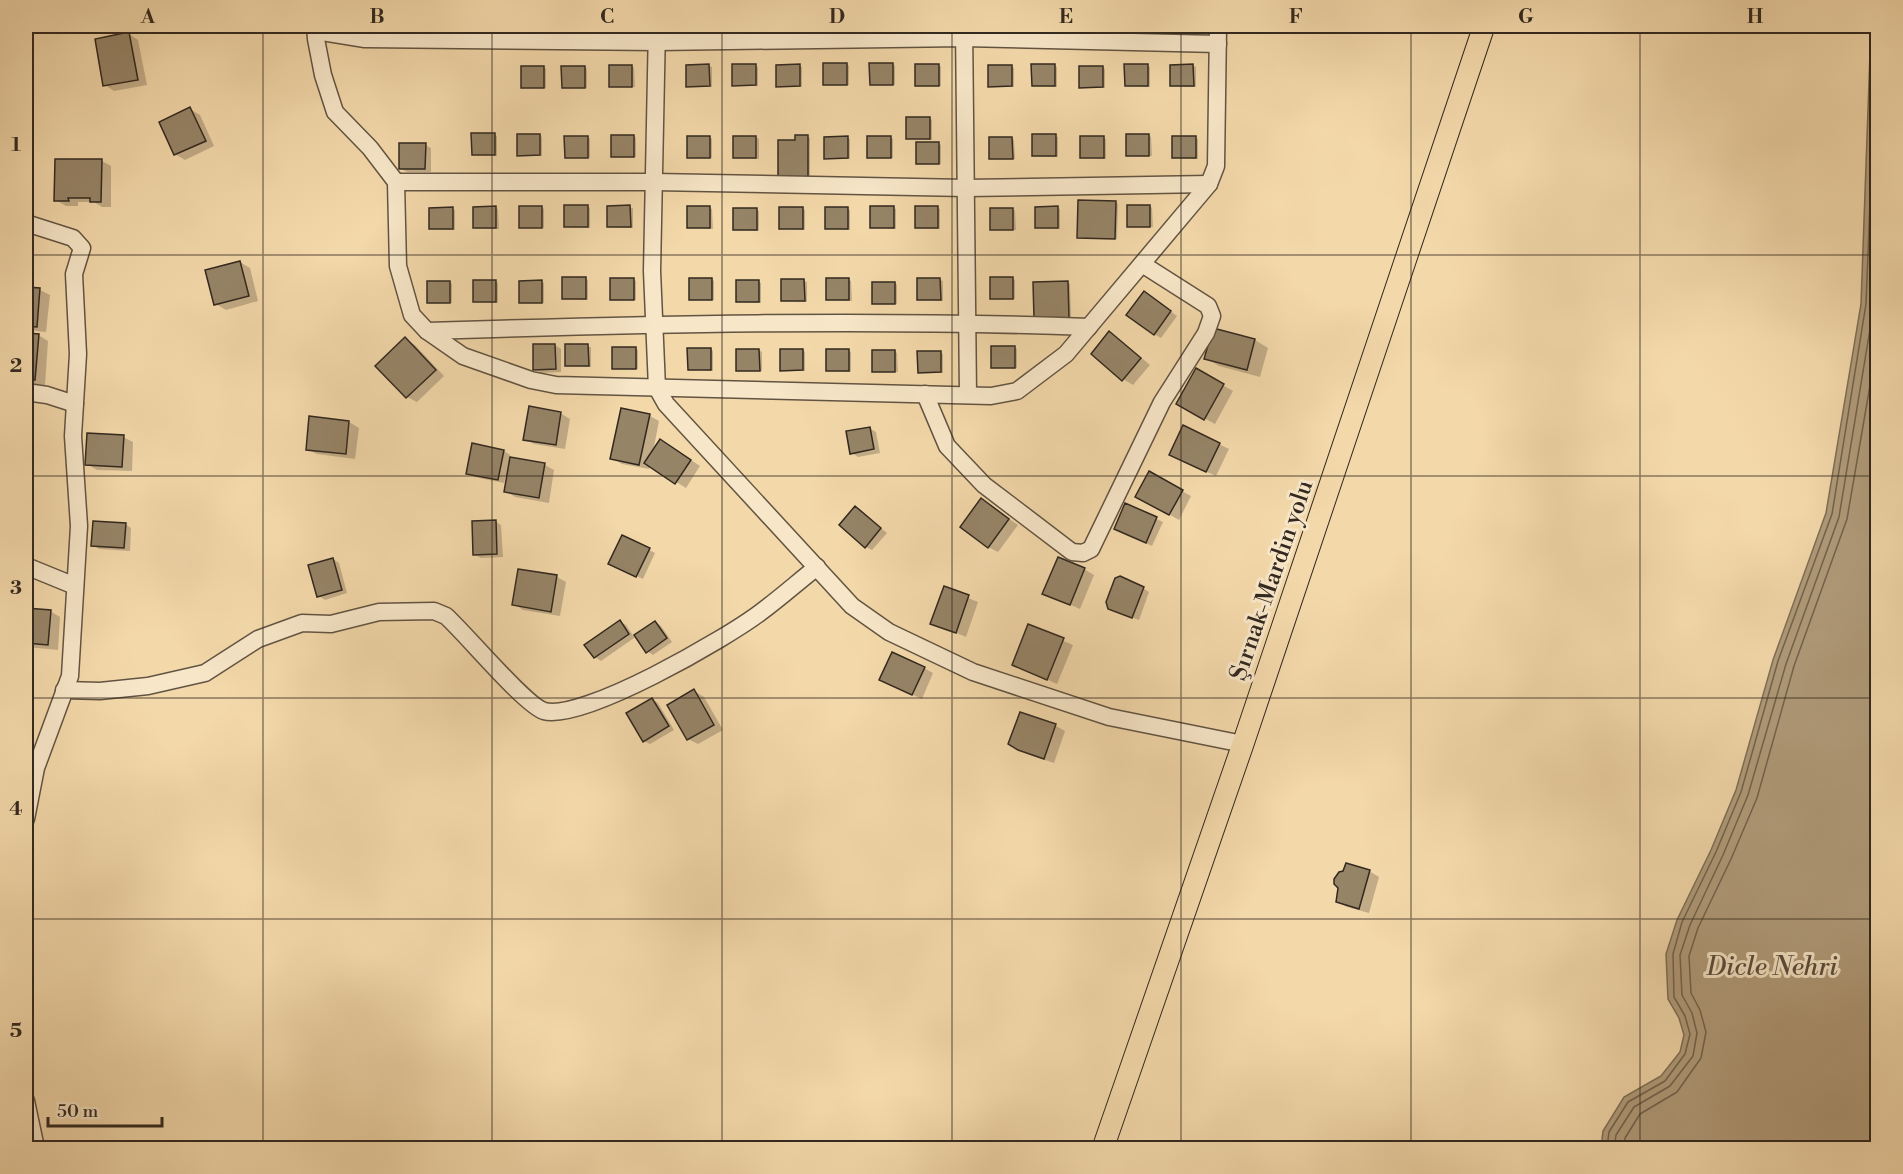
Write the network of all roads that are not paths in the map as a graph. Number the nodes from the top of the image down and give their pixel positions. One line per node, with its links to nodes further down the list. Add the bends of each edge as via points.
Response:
1 (1218, 26): 7 (street)
2 (1484, 26): 27 (main road, Şırnak-Mardin yolu)
3 (316, 28): 5 (street, via 365,39); 8 (street, via 323,75 335,112)
4 (964, 32): 6 (street); 7 (street); 11 (street)
5 (449, 33): 6 (street)
6 (657, 34): 9 (street)
7 (1218, 44): 10 (street, via 1216,166)
8 (396, 182): 9 (street); 17 (street, via 398,266 411,315)
9 (654, 182): 11 (street); 15 (street)
10 (1209, 184): 11 (street); 13 (street)
11 (966, 188): 14 (street)
12 (26, 223): 22 (street, via 73,238 82,248 74,274 78,354)
13 (1142, 264): 16 (street); 20 (street, via 1208,306 1212,316 1206,333 1162,402 1091,549 1072,552 984,485 947,446)
14 (968, 323): 15 (street); 16 (street); 21 (street)
15 (654, 324): 17 (street); 18 (street)
16 (1089, 327): 21 (street, via 1066,354 1017,391)
17 (427, 330): 18 (street, via 463,356 531,381 556,386)
18 (657, 388): 20 (street); 24 (street, via 666,404)
19 (26, 392): 22 (street)
20 (925, 394): 21 (street)
21 (968, 395)
22 (75, 404): 25 (street, via 73,436 79,526)
23 (26, 566): 25 (street)
24 (817, 567): 26 (street, via 759,614 675,665 613,695 563,712 543,711 521,694 446,616 416,610 379,612 331,624 302,623 258,639 205,673 148,686); 27 (street, via 852,606 889,632 973,672 1109,717)
25 (75, 586): 26 (street, via 70,676)
26 (64, 690): 28 (street, via 36,768)
27 (1243, 744): 31 (main road, Şırnak-Mardin yolu)
28 (27, 808)
29 (26, 1101): 30 (street)
30 (36, 1149)
31 (1103, 1149)

